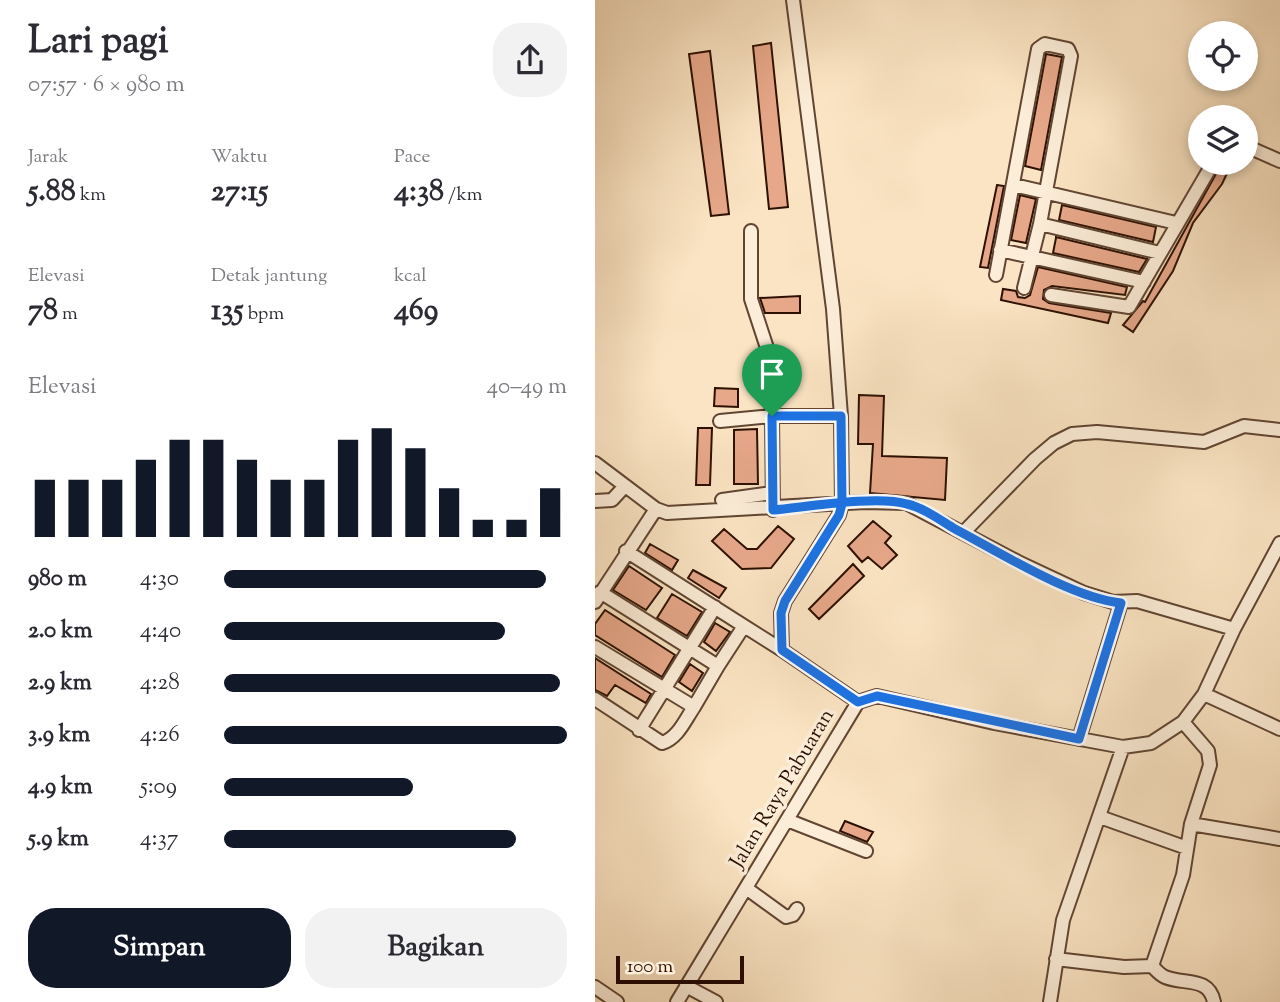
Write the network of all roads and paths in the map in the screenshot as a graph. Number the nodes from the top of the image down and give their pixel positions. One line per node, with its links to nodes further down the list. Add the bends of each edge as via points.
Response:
1 (793, 0): 18 (street, via 833,309)
2 (1258, 151): 3 (street)
3 (1280, 161)
4 (1206, 175): 7 (street)
5 (1014, 185): 6 (street); 6 (street, via 1038,49 1045,44 1068,49 1071,57); 10 (street)
6 (1045, 192): 7 (street); 8 (street)
7 (1176, 223): 11 (street)
8 (1040, 224): 11 (street); 12 (street)
9 (751, 231): 17 (street, via 751,299 768,351)
10 (1000, 250): 12 (street); 13 (street)
11 (1160, 253): 14 (street)
12 (1032, 257): 14 (street); 15 (street)
13 (996, 275)
14 (1144, 282): 16 (street, via 1126,309)
15 (1024, 288)
16 (1051, 295)
17 (772, 416): 18 (street); 19 (street); 23 (street)
18 (841, 416): 26 (street)
19 (720, 421)
20 (1280, 430): 29 (street, via 1244,426 1203,442 1097,432 1072,434 1035,459)
21 (595, 463): 22 (street)
22 (625, 486): 25 (street, via 612,500); 27 (street)
23 (772, 493): 24 (street); 28 (street)
24 (722, 500)
25 (595, 501)
26 (842, 504): 28 (street); 29 (street, via 906,503); 39 (street, via 785,601)
27 (656, 509): 28 (street, via 667,513); 31 (street)
28 (773, 510)
29 (963, 533): 33 (street, via 1084,593)
30 (1280, 543): 36 (street, Jalan Raya Pabuaran)
31 (626, 551): 32 (street); 34 (street)
32 (597, 597): 38 (street)
33 (1121, 603): 36 (street, via 1137,601); 49 (street)
34 (715, 607): 35 (street); 38 (street)
35 (744, 626): 39 (street); 40 (street)
36 (1234, 629): 42 (street, Jalan Raya Pabuaran)
37 (595, 647): 41 (street)
38 (690, 648): 40 (street); 41 (street)
39 (782, 650): 44 (street)
40 (718, 666): 45 (street)
41 (664, 688): 45 (street); 48 (street)
42 (1204, 694): 46 (street, Jalan Raya Pabuaran); 47 (street)
43 (595, 699): 48 (street)
44 (858, 702): 49 (street, Jalan Raya Pabuaran, via 877,696); 52 (street, Jalan Raya Pabuaran)
45 (694, 707): 48 (street, via 662,743)
46 (1183, 722): 50 (street, Jalan Raya Pabuaran, via 1151,743); 53 (street, via 1210,755)
47 (1280, 729)
48 (639, 730)
49 (1079, 739): 50 (street, Jalan Raya Pabuaran)
50 (1123, 747): 51 (street)
51 (1100, 817): 55 (street); 59 (street, via 1065,913)
52 (787, 820): 56 (street); 57 (street, Jalan Raya Pabuaran)
53 (1191, 824): 54 (street); 55 (street)
54 (1280, 839)
55 (1187, 848): 60 (street, via 1183,875)
56 (866, 850)
57 (746, 888): 58 (street, via 786,917); 62 (street, Jalan Raya Pabuaran)
58 (797, 909)
59 (1056, 959): 60 (street); 66 (street)
60 (1152, 966): 67 (street, via 1163,977 1206,987)
61 (595, 986): 63 (street)
62 (686, 986): 64 (street, Jalan Raya Pabuaran); 65 (street)
63 (617, 1002)
64 (677, 1002)
65 (716, 1002)
66 (1050, 1002)
67 (1214, 1002)

